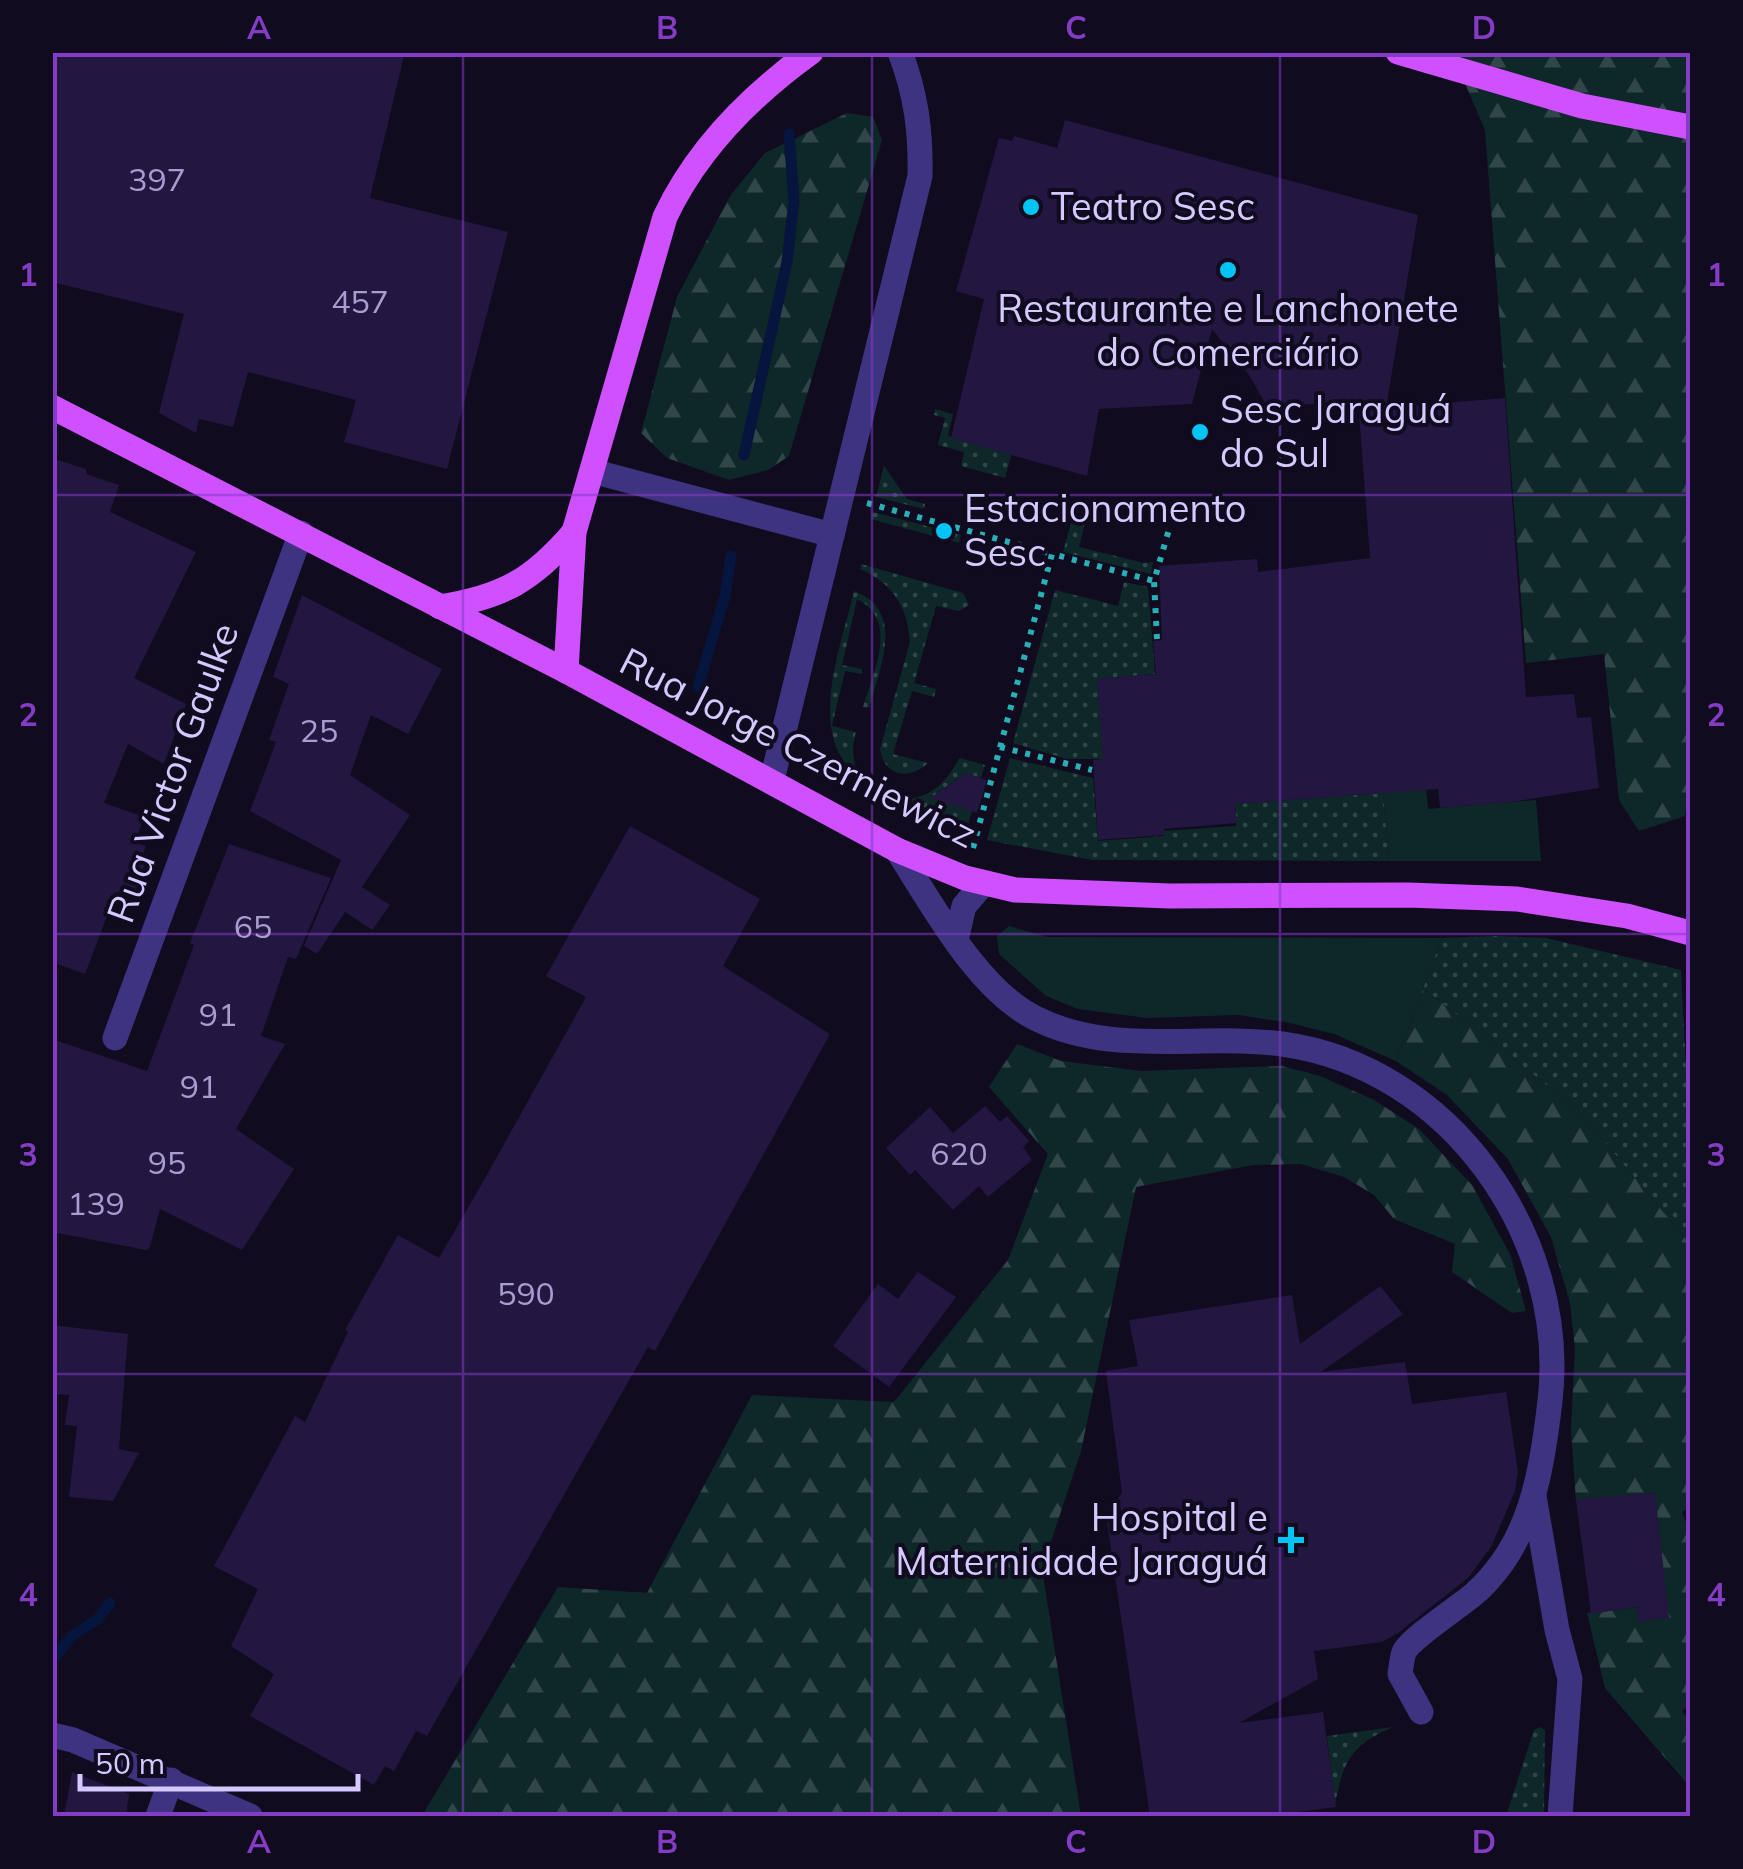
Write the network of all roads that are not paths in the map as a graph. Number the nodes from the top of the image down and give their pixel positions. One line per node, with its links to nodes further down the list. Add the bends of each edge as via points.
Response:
1 (811, 52): 6 (main road, via 744,107 678,190 657,239)
2 (900, 52): 9 (street, via 921,133 920,176)
3 (1398, 52): 4 (main road, via 1582,106)
4 (1690, 127)
5 (52, 407): 8 (main road, Rua Jorge Czerniewicz)
6 (592, 472): 7 (main road); 9 (street)
7 (574, 532): 10 (main road, via 525,580 498,595); 11 (main road)
8 (301, 533): 10 (main road, Rua Jorge Czerniewicz); 17 (street, Rua Victor Gaulke)
9 (832, 536): 12 (street)
10 (440, 607): 11 (main road, Rua Jorge Czerniewicz)
11 (566, 671): 12 (main road, Rua Jorge Czerniewicz)
12 (772, 780): 13 (main road, Rua Jorge Czerniewicz)
13 (897, 850): 14 (main road, Rua Jorge Czerniewicz); 16 (street)
14 (974, 881): 15 (main road, Rua Jorge Czerniewicz, via 1015,890 1150,895 1517,899); 16 (street)
15 (1690, 933)
16 (956, 940): 18 (street, via 989,982 1032,1017 1070,1033 1143,1042 1286,1044 1385,1080 1433,1112 1490,1172 1531,1246 1548,1307 1550,1400)
17 (115, 1038)
18 (1534, 1496): 19 (street, via 1509,1554 1477,1592 1405,1649 1400,1674); 24 (street, via 1570,1680)
19 (1421, 1712)
20 (52, 1735): 21 (street)
21 (171, 1780): 22 (street); 23 (street)
22 (158, 1816)
23 (250, 1816)
24 (1560, 1816)

